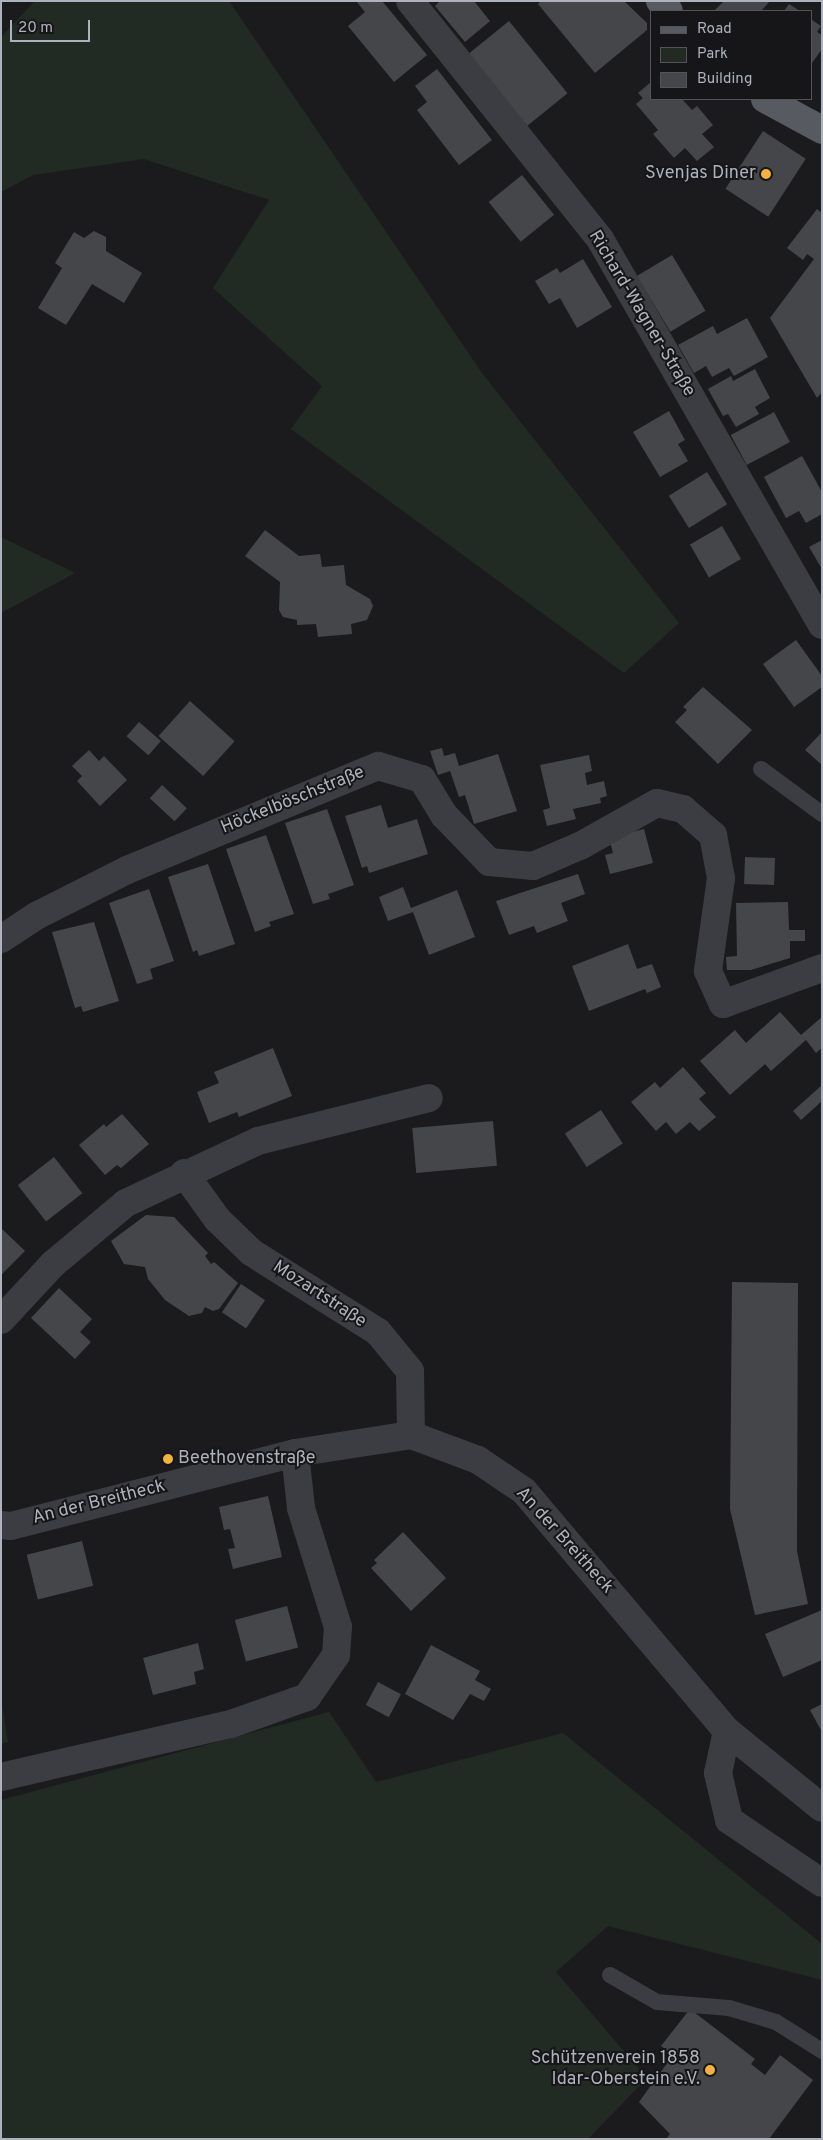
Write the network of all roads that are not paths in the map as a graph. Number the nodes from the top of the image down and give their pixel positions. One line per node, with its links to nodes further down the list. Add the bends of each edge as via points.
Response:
1 (410, 1): 4 (street, Richard-Wagner-Straße, via 600,239)
2 (767, 100): 3 (main road)
3 (822, 130)
4 (822, 625)
5 (761, 769): 6 (lane)
6 (822, 814)
7 (1, 939): 8 (street, Höckelböschstraße, via 36,916 127,870 378,766 422,779 444,816 489,862 533,866 580,846 657,803 683,809 712,834 721,878 708,971 723,1004)
8 (822, 968)
9 (429, 1098): 10 (street, via 258,1141)
10 (184, 1173): 11 (street, via 126,1203 53,1264); 12 (street, Mozartstraße, via 217,1219 251,1252 378,1332 410,1371)
11 (1, 1320)
12 (411, 1435): 13 (street, An der Breitheck); 15 (street, An der Breitheck, via 478,1460 524,1491)
13 (295, 1453): 14 (street, An der Breitheck, via 11,1526); 16 (street, via 300,1508 338,1627 336,1655 307,1697 231,1724)
14 (1, 1525)
15 (727, 1731): 17 (street, An der Breitheck); 18 (street, via 718,1773 729,1820)
16 (1, 1777)
17 (822, 1808)
18 (822, 1883)
19 (610, 1975): 20 (lane, via 657,2002 729,2008 776,2022)
20 (822, 2051)

